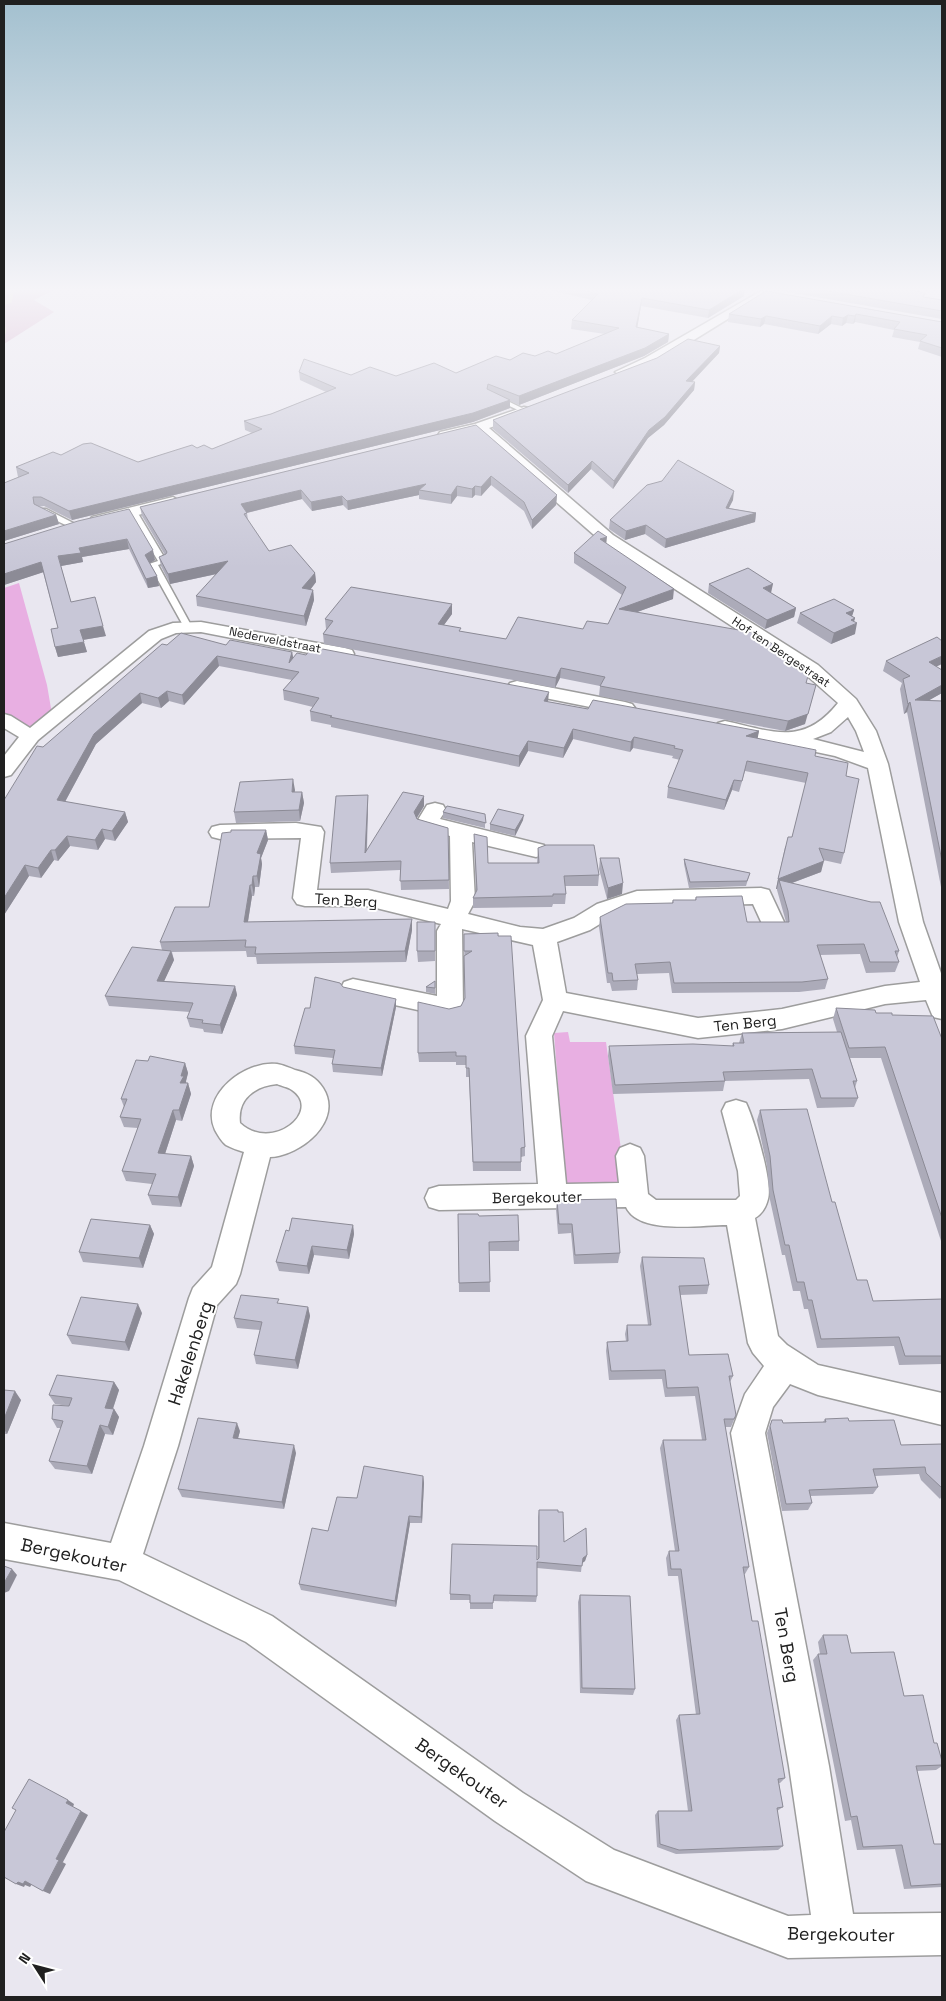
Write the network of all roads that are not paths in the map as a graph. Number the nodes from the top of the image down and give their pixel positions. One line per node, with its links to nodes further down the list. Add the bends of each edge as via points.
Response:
1 (490, 395): 2 (lane)
2 (529, 409): 3 (street)
3 (479, 427): 4 (street); 13 (street, Hof ten Bergestraat, via 607,538 811,669)
4 (427, 439)
5 (189, 498): 7 (street)
6 (40, 510): 8 (lane)
7 (133, 512): 8 (street); 10 (lane, via 163,562 153,564)
8 (75, 526): 9 (street)
9 (49, 534)
10 (188, 627): 11 (street, Nederveldstraat); 17 (street, Nederveldstraat, via 173,628 155,635)
11 (360, 656)
12 (497, 683): 14 (street)
13 (849, 703): 18 (street, via 834,723 816,733); 19 (street, Hof ten Bergestraat, via 866,731)
14 (644, 712)
15 (4, 720): 17 (street)
16 (702, 723): 18 (street)
17 (30, 736): 20 (street, Nederveldstraat)
18 (790, 740): 19 (street, via 840,751)
19 (878, 764): 30 (street, Hof ten Bergestraat, via 911,922)
20 (4, 771)
21 (434, 810): 23 (street, via 427,823)
22 (220, 832): 25 (street, Ten Berg, via 313,832 305,898 368,898)
23 (461, 832): 24 (street); 25 (street, via 463,901)
24 (536, 850)
25 (453, 920): 27 (street, Ten Berg); 28 (street, via 450,931 450,1008)
26 (772, 922): 27 (street, via 761,896 637,899)
27 (544, 938): 29 (street)
28 (353, 988)
29 (555, 1000): 30 (street, Ten Berg, via 698,1028 782,1019 886,995); 35 (street, via 539,1036)
30 (938, 1000)
31 (736, 1111): 37 (street, via 754,1181 755,1199)
32 (259, 1147): 41 (street, Hakelenberg, via 225,1274 204,1298 161,1446)
33 (630, 1156): 34 (street)
34 (634, 1195): 35 (street, Bergekouter); 37 (street, via 639,1205 652,1213)
35 (553, 1197): 36 (street, Bergekouter)
36 (439, 1198)
37 (739, 1212): 38 (street, via 764,1343)
38 (787, 1365): 39 (street, via 818,1380); 43 (street, Ten Berg, via 776,1375 749,1422 748,1433 809,1766)
39 (942, 1409)
40 (4, 1541): 41 (street, Bergekouter)
41 (122, 1562): 43 (street, Bergekouter, via 259,1629 509,1807 601,1866 788,1937)
42 (942, 1934): 43 (street, Bergekouter)
43 (835, 1936)

